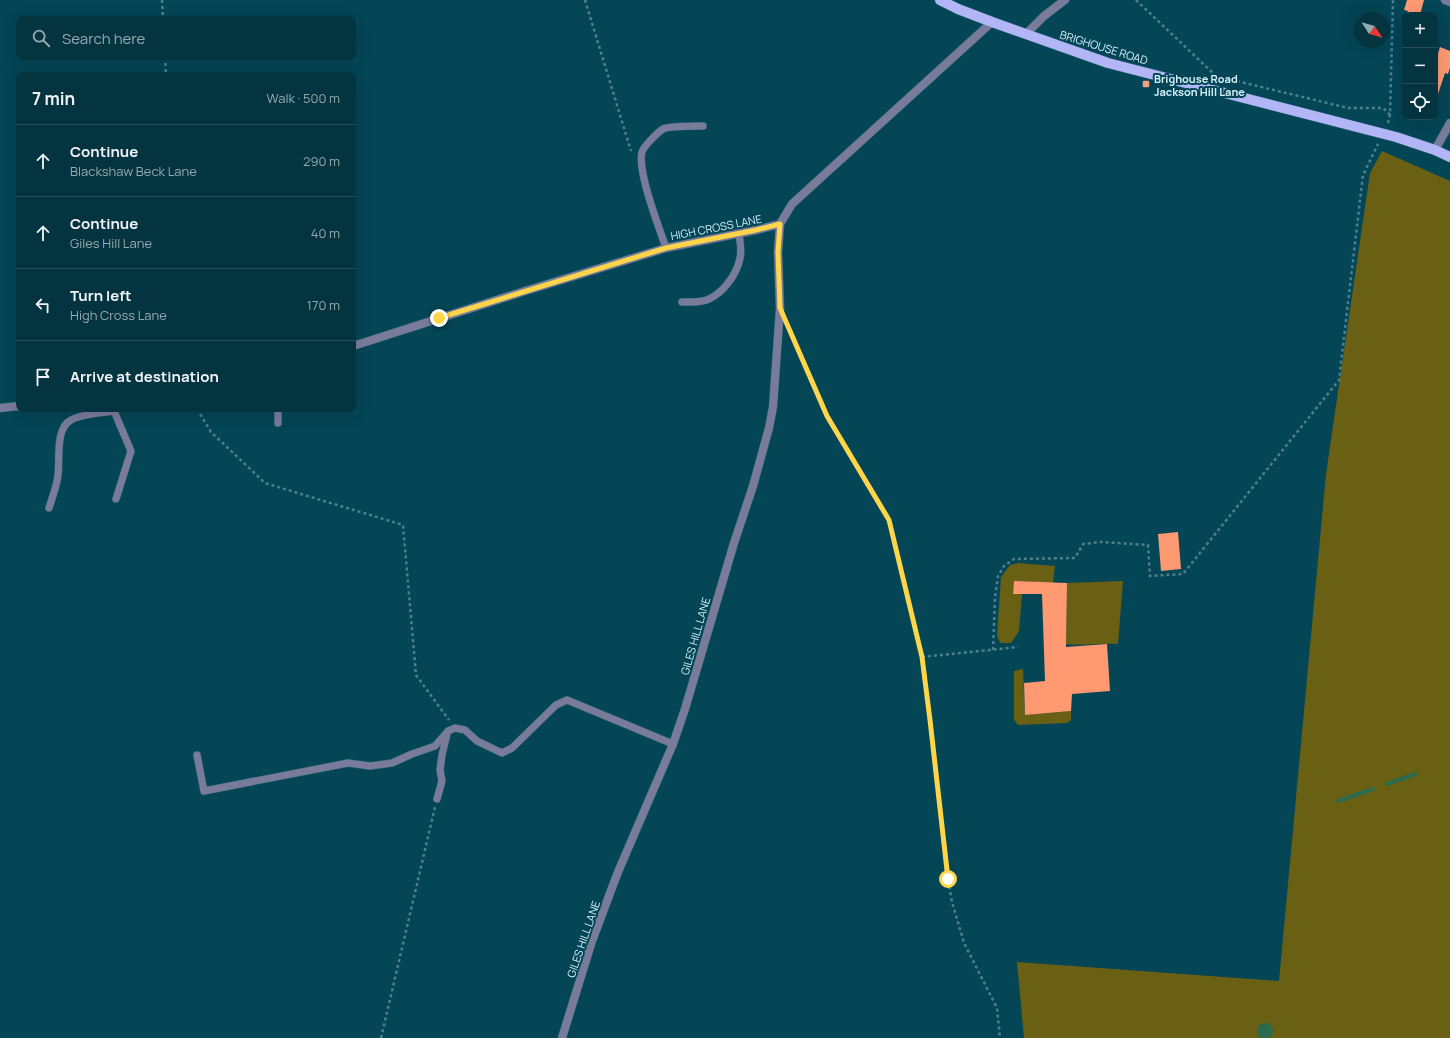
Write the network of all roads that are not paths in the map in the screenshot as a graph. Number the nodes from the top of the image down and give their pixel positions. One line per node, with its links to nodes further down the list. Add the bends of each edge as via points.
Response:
1 (940, 0): 5 (main road, BRIGHOUSE ROAD)
2 (1065, 0): 6 (street)
3 (1445, 0): 4 (street)
4 (1450, 2)
5 (992, 22): 6 (main road, BRIGHOUSE ROAD); 11 (street, via 792,204)
6 (1026, 34): 9 (main road, BRIGHOUSE ROAD, via 1108,63 1383,134)
7 (1450, 123): 9 (street)
8 (703, 126): 13 (lane, via 664,129 642,151 646,185)
9 (1435, 150): 10 (main road, BRIGHOUSE ROAD)
10 (1450, 157)
11 (780, 224): 12 (street, HIGH CROSS LANE); 25 (street, GILES HILL LANE, via 780,308 773,407 769,428)
12 (738, 234): 13 (street, HIGH CROSS LANE); 14 (lane, via 741,257 728,283 710,299)
13 (666, 248): 15 (street, HIGH CROSS LANE)
14 (682, 302)
15 (356, 345)
16 (16, 406): 17 (street)
17 (0, 408)
18 (103, 412): 23 (lane, via 70,420 62,429 58,475)
19 (115, 412): 22 (lane, via 131,451)
20 (278, 412): 21 (lane)
21 (278, 423)
22 (116, 499)
23 (49, 508)
24 (448, 731): 25 (lane, via 455,728 465,730 477,741 502,752 512,748 556,705 567,700); 26 (lane, via 435,746 392,763 370,766 348,763 204,790); 27 (lane, via 442,755 442,781)
25 (673, 744): 28 (street, GILES HILL LANE, via 592,941)
26 (197, 755)
27 (437, 799)
28 (562, 1038)

